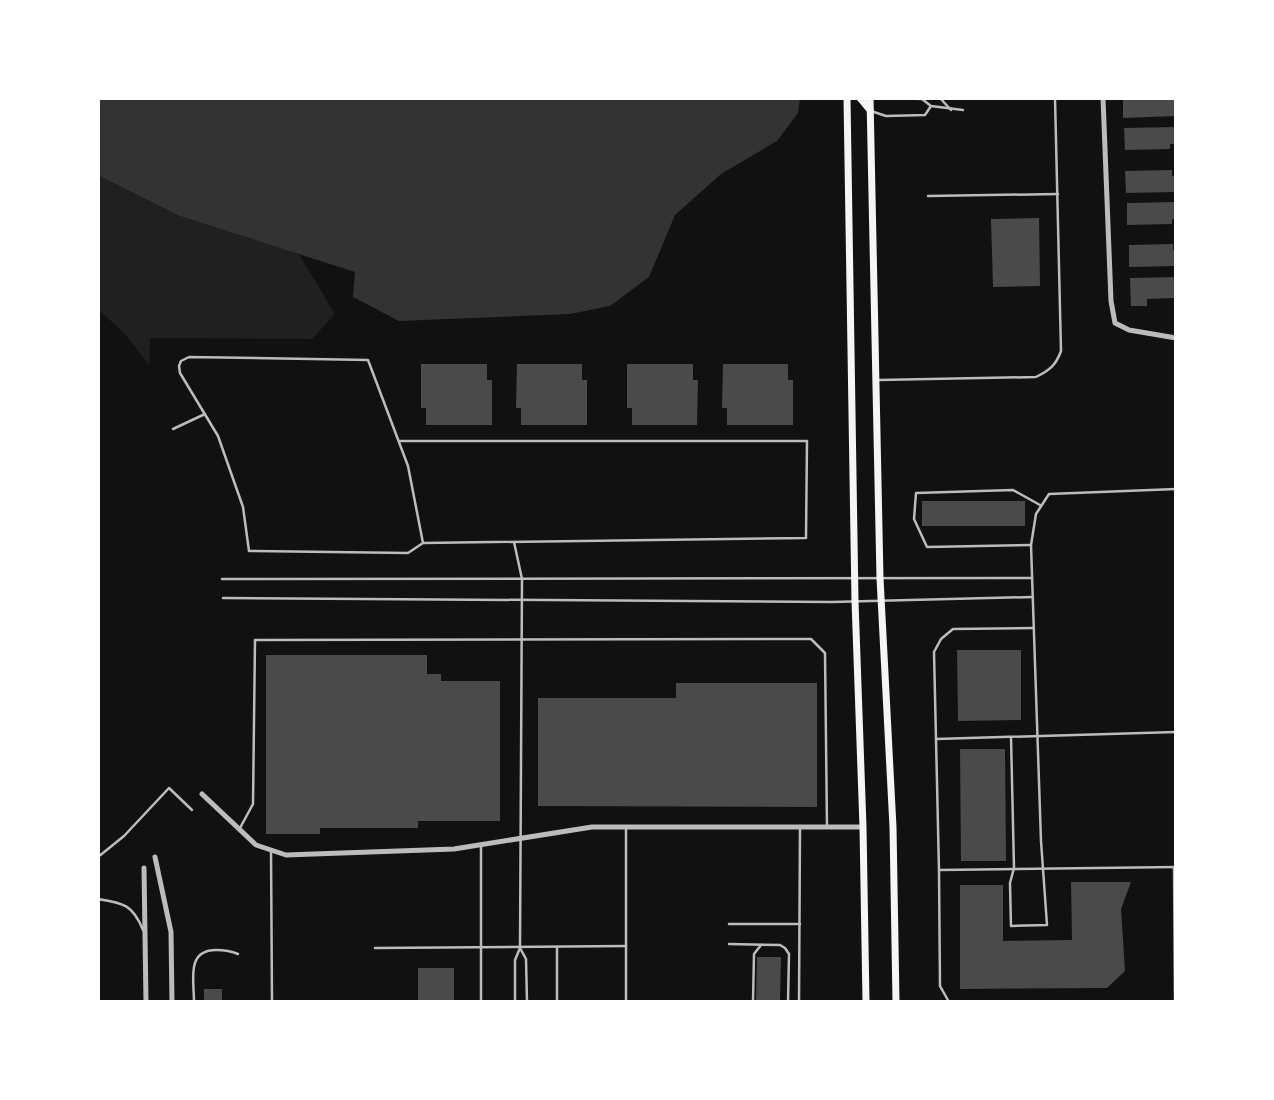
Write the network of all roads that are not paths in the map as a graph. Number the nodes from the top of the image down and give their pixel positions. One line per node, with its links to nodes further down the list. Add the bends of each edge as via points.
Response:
1 (847, 98): 24 (main road)
2 (860, 98): 11 (main road)
3 (870, 98): 11 (main road)
4 (891, 98): 8 (lane, via 922,99)
5 (940, 98): 9 (lane)
6 (1055, 98): 12 (lane)
7 (1103, 98): 14 (street, via 1115,323)
8 (931, 106): 9 (lane); 11 (lane, via 925,114 886,116)
9 (951, 110): 10 (lane)
10 (962, 110)
11 (871, 111): 15 (main road)
12 (1058, 194): 13 (lane); 15 (lane, via 1061,351 1050,370 1036,377)
13 (928, 197)
14 (1176, 338)
15 (876, 380): 25 (main road)
16 (205, 414): 17 (lane); 18 (lane, via 178,366 189,357 368,360); 22 (lane, via 218,436 243,507 249,551 408,553)
17 (173, 429)
18 (399, 441): 21 (lane, via 807,441 806,538); 22 (lane)
19 (1176, 489): 20 (lane, via 1049,494)
20 (1040, 505): 23 (lane); 23 (lane, via 1013,490 916,493 914,519 926,547)
21 (514, 542): 22 (lane); 28 (lane)
22 (423, 543)
23 (1031, 545): 26 (lane)
24 (855, 578): 25 (lane); 28 (lane); 33 (main road)
25 (880, 578): 26 (lane); 32 (main road)
26 (1032, 578): 29 (lane)
27 (222, 579): 28 (lane)
28 (522, 579): 31 (lane)
29 (1033, 597): 32 (lane); 34 (lane)
30 (223, 598): 31 (lane)
31 (521, 600): 33 (lane); 35 (lane)
32 (882, 600): 33 (lane); 82 (main road)
33 (855, 601): 45 (main road)
34 (1033, 628): 37 (lane); 39 (lane, via 953,629 941,639 934,652)
35 (521, 638): 44 (lane, via 811,639 825,653); 46 (lane, via 256,640 253,804); 47 (lane)
36 (1176, 732): 37 (lane)
37 (1037, 736): 38 (lane); 55 (lane)
38 (1011, 737): 39 (lane); 54 (lane)
39 (936, 739): 56 (lane)
40 (202, 794): 46 (street)
41 (192, 810): 50 (lane, via 169,788 132,829)
42 (626, 827): 43 (street); 47 (street, via 592,827); 63 (lane)
43 (800, 827): 44 (street); 59 (lane)
44 (827, 827): 45 (street)
45 (863, 827): 81 (main road)
46 (240, 828): 49 (street, via 256,845)
47 (520, 839): 48 (street); 67 (lane)
48 (481, 845): 49 (street, via 286,855); 64 (lane)
49 (271, 851): 72 (lane)
50 (98, 856)
51 (155, 857): 70 (street, via 171,932)
52 (1175, 867): 55 (lane); 84 (lane, via 1175,1001)
53 (144, 868): 60 (street)
54 (1014, 868): 55 (lane); 55 (lane, via 1011,926 1047,925); 56 (lane)
55 (1042, 868)
56 (939, 870): 83 (lane, via 940,986)
57 (98, 899): 60 (lane, via 126,905 137,914)
58 (729, 924): 59 (lane)
59 (800, 924): 80 (lane)
60 (145, 934): 69 (street)
61 (729, 944): 62 (lane)
62 (761, 945): 78 (lane, via 754,954); 79 (lane, via 780,945 789,954)
63 (626, 946): 65 (lane); 77 (lane)
64 (481, 947): 66 (lane); 67 (lane); 73 (lane)
65 (556, 947): 67 (lane); 76 (lane)
66 (375, 948)
67 (520, 948): 74 (lane, via 515,960); 75 (lane, via 526,959)
68 (238, 954): 71 (lane, via 215,950 198,955)
69 (146, 1002)
70 (172, 1002)
71 (194, 1002)
72 (272, 1002)
73 (481, 1002)
74 (515, 1002)
75 (527, 1002)
76 (557, 1002)
77 (626, 1002)
78 (753, 1002)
79 (789, 1002)
80 (799, 1002)
81 (866, 1002)
82 (896, 1002)
83 (949, 1002)
84 (1125, 1002)

